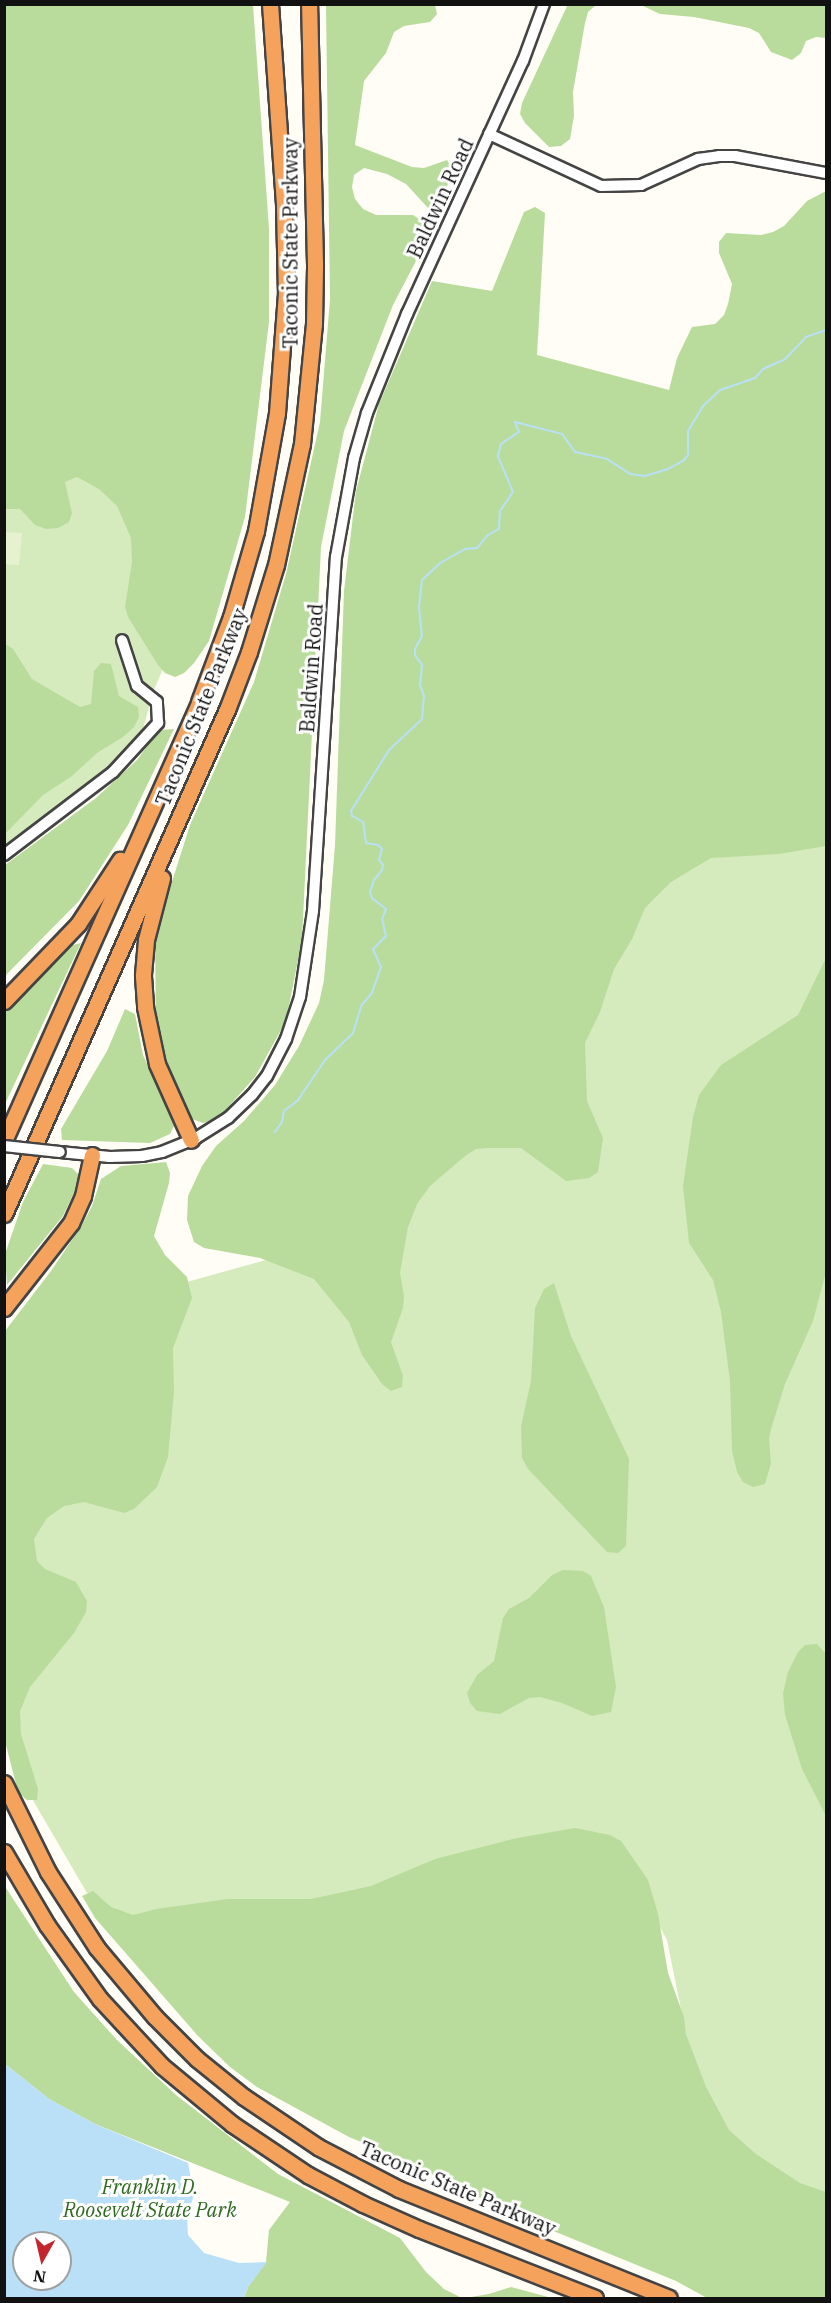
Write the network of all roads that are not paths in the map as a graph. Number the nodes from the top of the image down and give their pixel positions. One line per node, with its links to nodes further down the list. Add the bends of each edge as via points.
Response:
1 (270, 4): 7 (highway, Taconic State Parkway, via 286,264 283,354 273,442 256,531 231,617)
2 (309, 4): 8 (highway, Taconic State Parkway, via 315,293 302,444 284,536 259,623)
3 (544, 4): 4 (street, Baldwin Road)
4 (489, 134): 5 (street, via 601,186 641,185 699,159 719,156); 11 (street, Baldwin Road, via 407,314 367,413 354,459 336,557 313,910 300,997 280,1053 260,1086 228,1118)
5 (826, 173)
6 (122, 640): 9 (street, via 137,686 157,702 158,723 113,772)
7 (163, 785): 10 (highway, via 91,908); 12 (highway, Taconic State Parkway)
8 (191, 791): 11 (highway, via 153,904 143,976 154,1054); 14 (highway, Taconic State Parkway)
9 (4, 855)
10 (4, 1001)
11 (191, 1140): 13 (street, Baldwin Road, via 142,1156)
12 (4, 1144): 13 (street, Baldwin Road, bridge)
13 (92, 1155): 15 (highway, via 74,1217)
14 (4, 1214)
15 (4, 1308)
16 (4, 1783): 19 (highway, Taconic State Parkway, via 48,1872 97,1948 169,2031 244,2097 318,2147 399,2189)
17 (4, 1852): 18 (highway, via 46,1925 100,1999 162,2066 232,2124 309,2175 363,2204)
18 (595, 2298)
19 (669, 2298)

